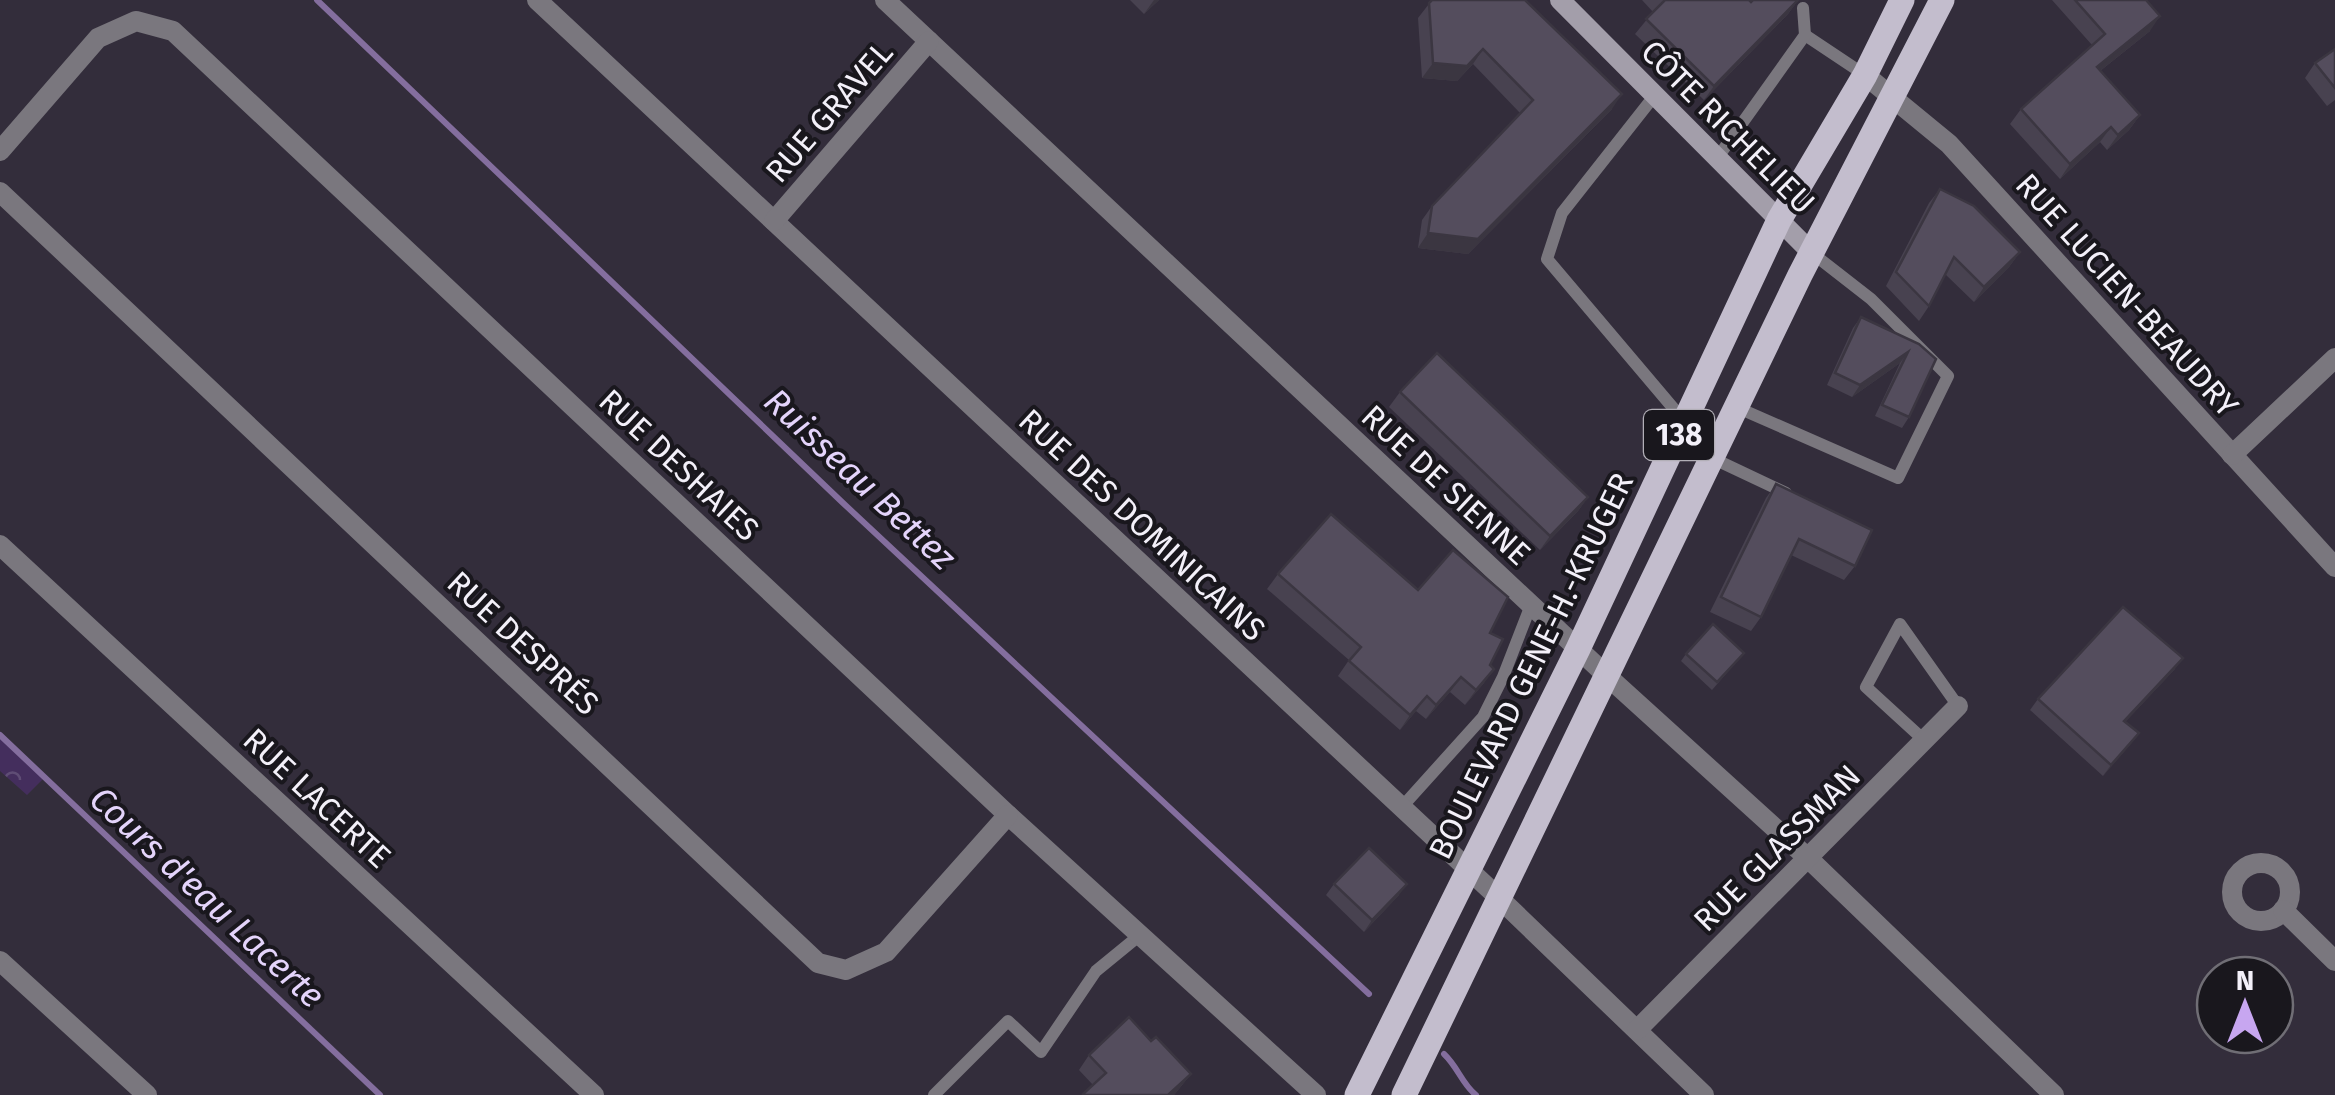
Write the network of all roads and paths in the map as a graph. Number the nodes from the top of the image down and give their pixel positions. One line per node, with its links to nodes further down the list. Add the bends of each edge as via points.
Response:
1 (537, 0): 16 (street, RUE DES DOMINICAINS)
2 (886, 0): 8 (street, RUE DE SIENNE)
3 (1560, 0): 10 (street, CÔTE RICHELIEU)
4 (1902, 0): 9 (main road, BOULEVARD GENE-H.-KRUGER / 138)
5 (1942, 0): 11 (main road, 138)
6 (1802, 2): 7 (lane)
7 (1805, 35): 9 (lane); 13 (lane)
8 (929, 41): 16 (street, RUE GRAVEL); 26 (street, RUE DE SIENNE)
9 (1864, 74): 11 (street, RUE LUCIEN-BEAUDRY); 15 (main road, BOULEVARD GENE-H.-KRUGER / 138)
10 (1655, 96): 13 (street, CÔTE RICHELIEU); 20 (lane, via 1562,213 1547,259)
11 (1892, 98): 17 (main road, 138); 21 (street, RUE LUCIEN-BEAUDRY, via 1950,144)
12 (0, 150): 32 (street, RUE DESHAIES, via 98,38 136,21 172,31)
13 (1718, 158): 15 (street, CÔTE RICHELIEU)
14 (0, 192): 32 (street, RUE DESPRÉS, via 818,963 846,970 886,952)
15 (1780, 220): 17 (street, CÔTE RICHELIEU); 20 (main road, BOULEVARD GENE-H.-KRUGER / 138)
16 (774, 222): 31 (street, RUE DES DOMINICAINS)
17 (1812, 253): 19 (main road, 138); 19 (lane, via 1948,376 1898,478)
18 (2335, 358): 21 (street)
19 (1736, 406): 22 (main road, 138)
20 (1685, 422): 27 (main road, BOULEVARD GENE-H.-KRUGER / 138)
21 (2232, 455): 25 (street, RUE LUCIEN-BEAUDRY)
22 (1712, 458): 23 (lane); 28 (main road, 138)
23 (1800, 500)
24 (0, 545): 43 (street, RUE LACERTE)
25 (2335, 566)
26 (1532, 606): 27 (street, RUE DE SIENNE); 31 (lane, via 1483,717)
27 (1578, 649): 28 (street, RUE DE SIENNE); 34 (main road, BOULEVARD GENE-H.-KRUGER / 138)
28 (1606, 675): 33 (street, RUE DE SIENNE); 35 (main road, 138)
29 (1958, 706): 30 (street, RUE GLASSMAN); 30 (lane, via 1900,624 1866,686)
30 (1925, 740): 33 (street, RUE GLASSMAN)
31 (1401, 808): 34 (street, RUE DES DOMINICAINS)
32 (1008, 814): 37 (street, RUE DESHAIES)
33 (1810, 860): 40 (street, RUE GLASSMAN); 48 (street, RUE DE SIENNE)
34 (1468, 870): 35 (street, RUE DES DOMINICAINS); 45 (main road, BOULEVARD GENE-H.-KRUGER / 138)
35 (1499, 898): 40 (street, RUE DES DOMINICAINS); 46 (main road, 138)
36 (2283, 910): 39 (street)
37 (1140, 935): 41 (lane, via 1096,970 1041,1052 1008,1021); 44 (street, RUE DESHAIES)
38 (0, 961): 42 (street)
39 (2335, 962)
40 (1637, 1030): 47 (street, RUE DES DOMINICAINS)
41 (941, 1092)
42 (147, 1095)
43 (594, 1095)
44 (1316, 1095)
45 (1357, 1095)
46 (1404, 1095)
47 (1704, 1095)
48 (2054, 1095)

